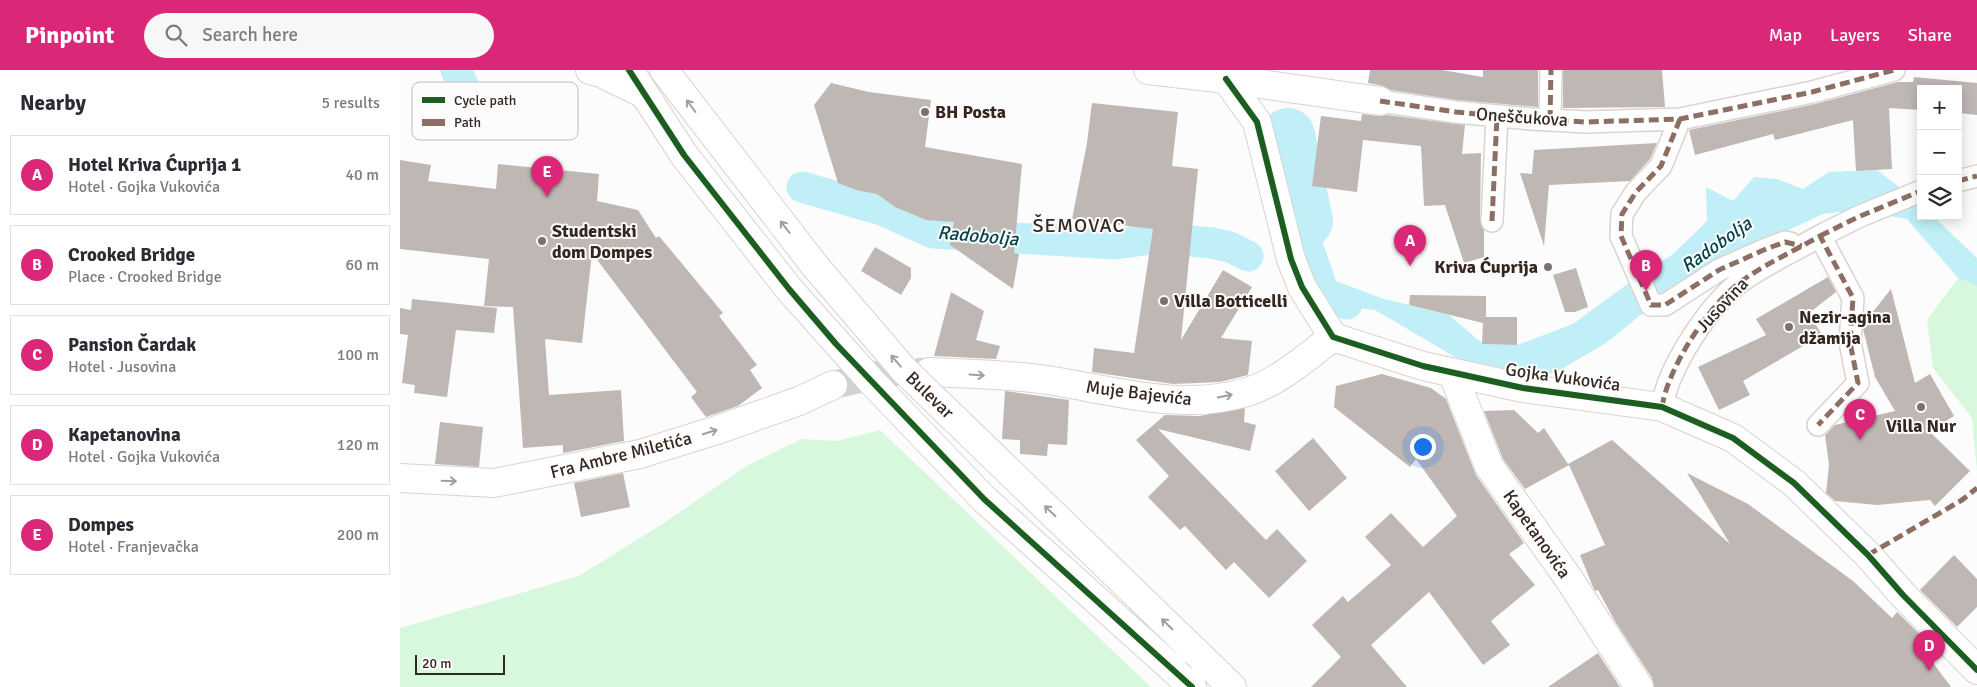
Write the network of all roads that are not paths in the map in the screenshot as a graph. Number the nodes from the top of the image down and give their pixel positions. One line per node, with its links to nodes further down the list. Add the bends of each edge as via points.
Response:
1 (590, 70): 8 (street)
2 (629, 70): 8 (street)
3 (664, 70): 27 (street, Bulevar, one-way to 3, bridge, via 904,370 815,266)
4 (1148, 70): 7 (street, Oneščukova)
5 (1551, 70): 12 (street)
6 (1894, 70): 11 (street, Oneščukova, via 1804,94)
7 (1226, 79): 9 (street, Oneščukova); 18 (street, via 1258,122 1291,259 1302,287)
8 (644, 94): 26 (street, bridge, via 684,155 789,289 872,382 984,499)
9 (1380, 101): 10 (street, Oneščukova)
10 (1497, 116): 12 (street, Oneščukova); 16 (street)
11 (1680, 119): 12 (street, Oneščukova); 17 (street, via 1660,166 1636,192 1622,214 1621,236 1651,305 1665,305 1719,270 1766,249 1786,242)
12 (1550, 120)
13 (1977, 176): 14 (street)
14 (1962, 180)
15 (1916, 193): 17 (street, Jusovina)
16 (1492, 221)
17 (1811, 241): 22 (street, Jusovina, via 1741,281 1700,323 1665,390); 23 (street, via 1853,298 1850,342 1858,383)
18 (1333, 337): 19 (street, Muje Bajevića, one-way to 18, via 1045,380 1138,396 1204,401 1248,392 1292,369); 20 (street, Gojka Vukovića, via 1380,354)
19 (929, 372)
20 (1452, 372): 22 (street, Gojka Vukovića, via 1523,388); 28 (street, Kapetanovića, via 1489,466 1569,578)
21 (833, 385): 24 (street, Fra Ambre Miletića, one-way to 21, via 494,483 640,454 769,412)
22 (1662, 407): 25 (street, Gojka Vukovića, via 1733,438 1794,483 1868,555)
23 (1818, 426)
24 (400, 478)
25 (1977, 670)
26 (1182, 678)
27 (1232, 687)
28 (1639, 687)

